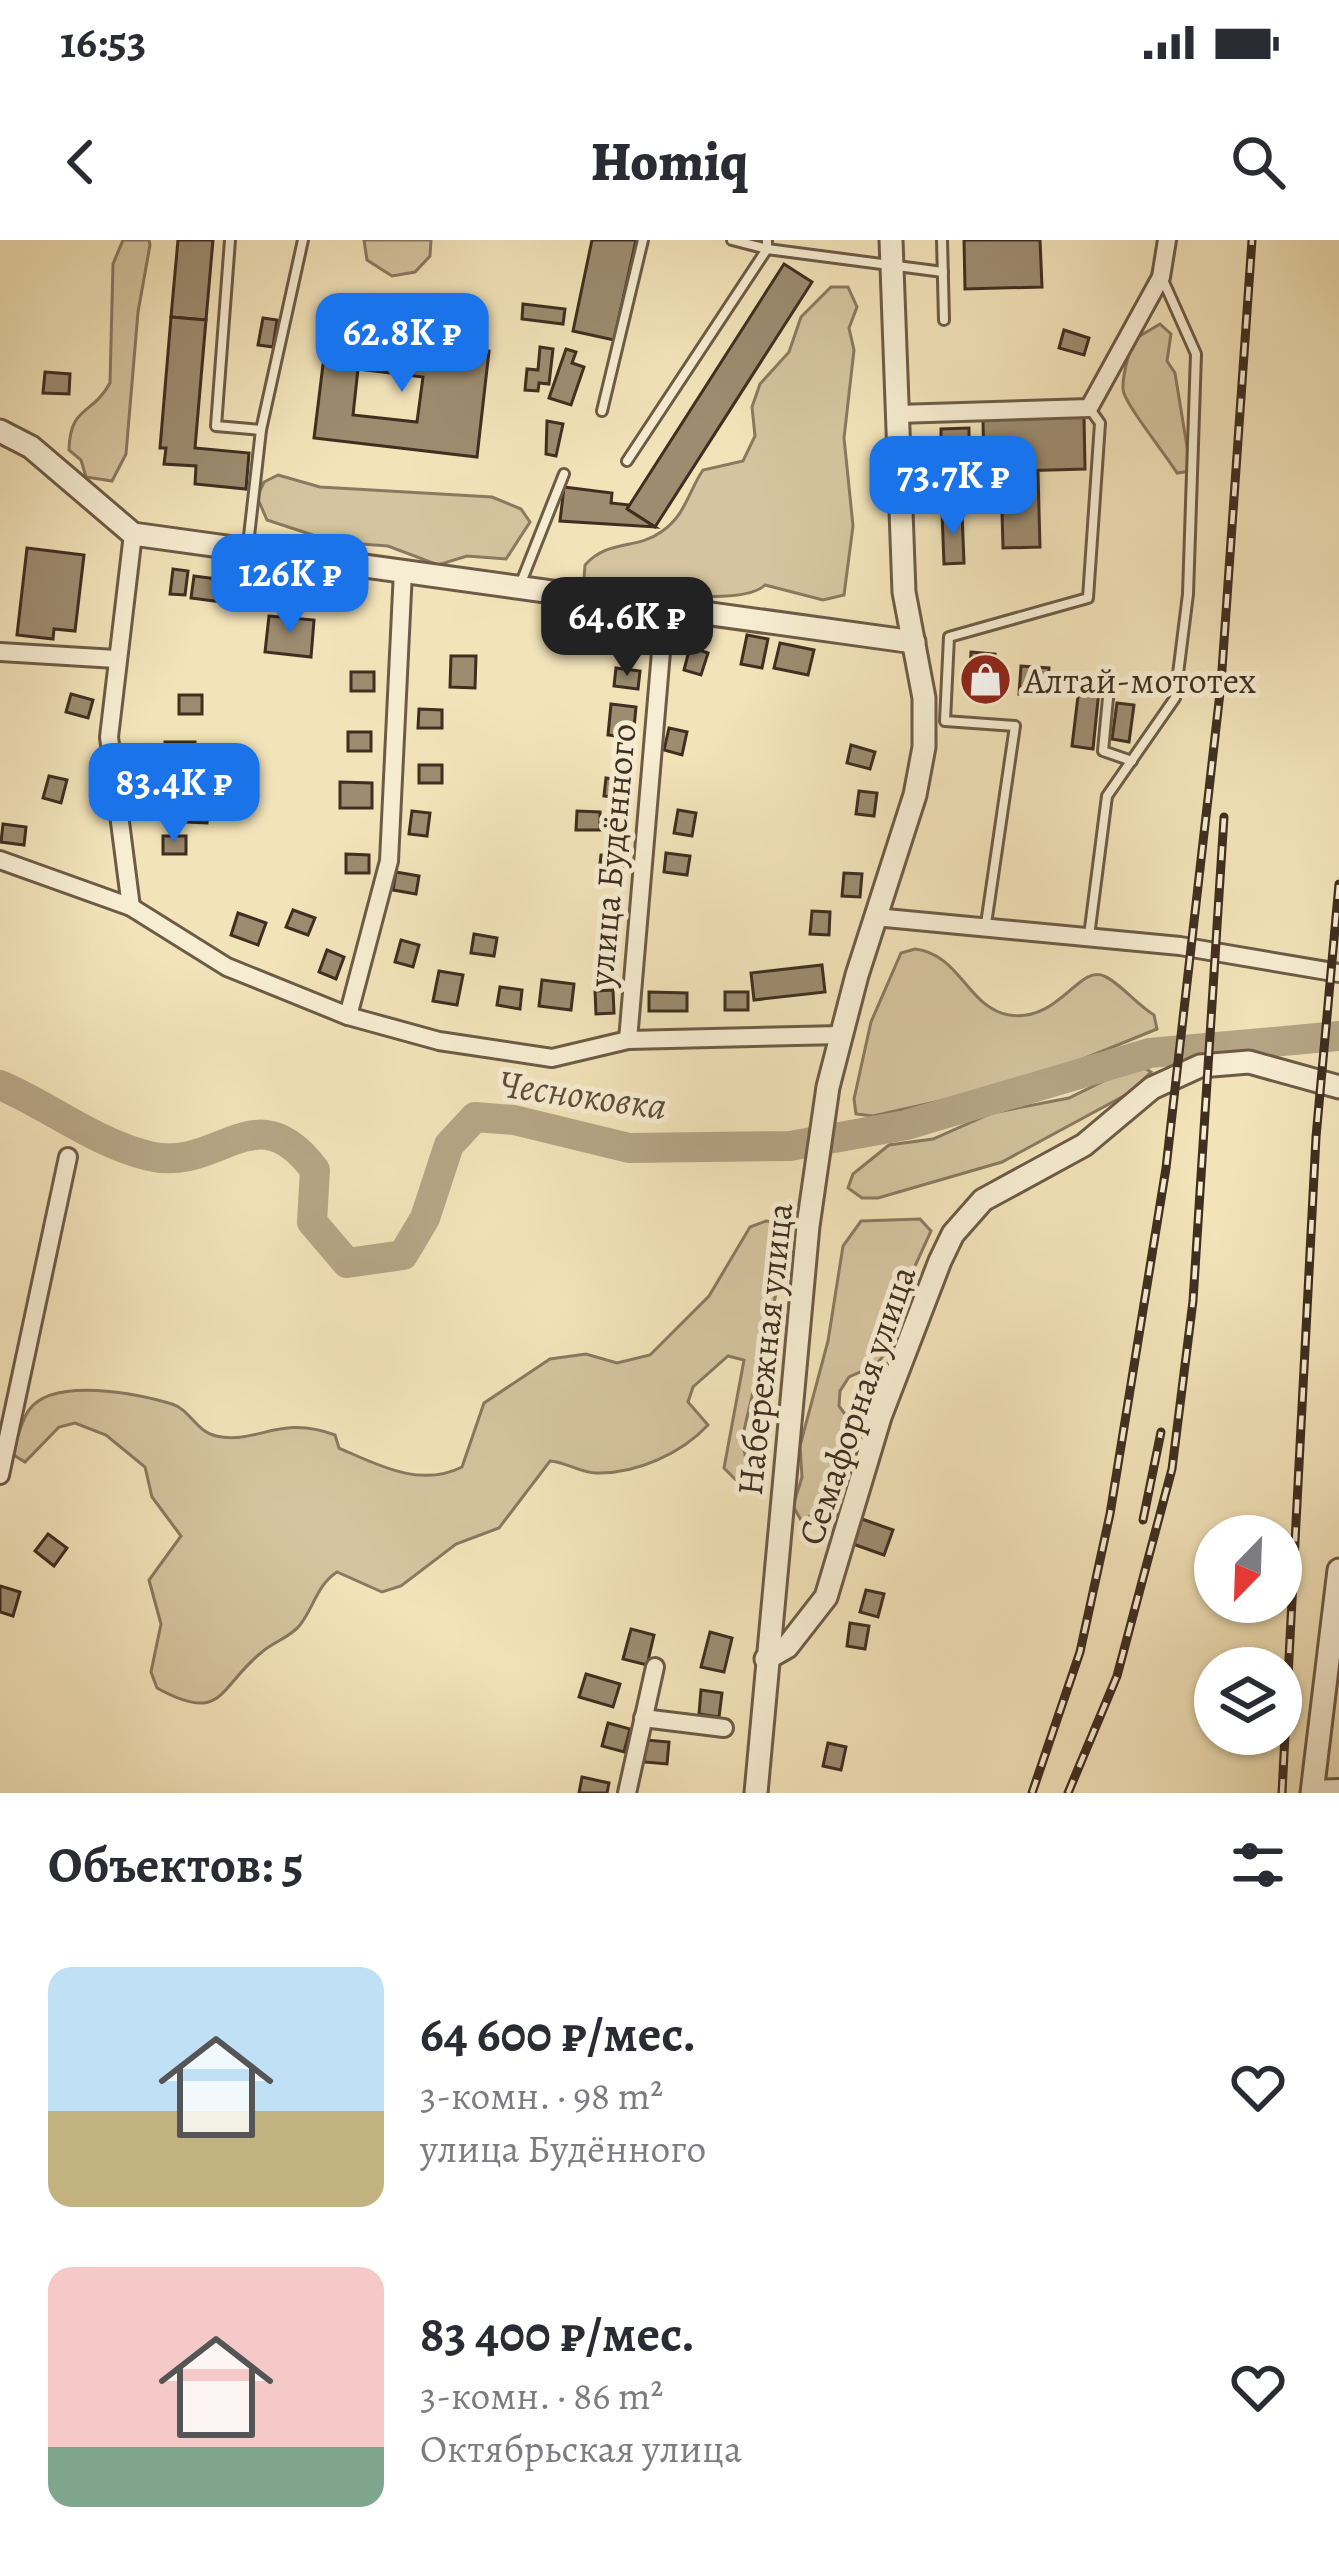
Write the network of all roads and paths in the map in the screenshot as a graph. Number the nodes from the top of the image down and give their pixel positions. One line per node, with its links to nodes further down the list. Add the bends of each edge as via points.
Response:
1 (230, 240): 15 (lane, via 216,426)
2 (303, 240): 15 (lane)
3 (643, 240): 13 (lane)
4 (732, 240): 7 (lane)
5 (942, 240): 9 (lane)
6 (1167, 240): 10 (street)
7 (767, 245): 8 (lane); 17 (lane)
8 (891, 251): 9 (lane); 14 (street, Набережная улица)
9 (943, 272): 11 (lane)
10 (1161, 277): 12 (street); 28 (lane, via 1196,354 1188,595 1175,698)
11 (944, 320)
12 (1089, 408): 14 (street); 32 (lane, via 1100,423 1088,598 949,637 945,721 1016,726)
13 (602, 411)
14 (898, 414): 24 (street, Набережная улица, via 904,592)
15 (261, 430): 20 (lane)
16 (0, 431): 19 (street, via 31,447)
17 (627, 461)
18 (564, 474): 22 (lane)
19 (133, 535): 20 (street); 26 (street)
20 (248, 550): 21 (street)
21 (403, 572): 22 (street); 35 (street, via 388,861)
22 (520, 586): 23 (street)
23 (665, 605): 24 (street); 37 (street, улица Будённого)
24 (914, 642): 31 (street, Набережная улица, via 924,746)
25 (0, 652): 26 (street)
26 (116, 659): 30 (street, via 112,784)
27 (1108, 698): 28 (lane, via 1103,751)
28 (1132, 760): 33 (lane, via 1107,796)
29 (0, 860): 30 (street)
30 (131, 907): 35 (street, via 227,967)
31 (875, 917): 32 (street); 36 (street, Набережная улица)
32 (986, 928): 33 (street)
33 (1089, 938): 34 (street)
34 (1339, 974)
35 (348, 1016): 37 (street, via 439,1041 552,1058)
36 (842, 1035): 37 (street); 42 (street, Набережная улица, via 808,1226)
37 (628, 1040)
38 (1339, 1087): 42 (street, Семафорная улица, via 1249,1062 1200,1066 1152,1088 1084,1145 983,1200 940,1261 880,1417 826,1597 807,1627)
39 (68, 1157): 40 (street)
40 (0, 1475)
41 (1339, 1570): 47 (street)
42 (766, 1660): 49 (street, Набережная улица)
43 (655, 1667): 44 (street)
44 (644, 1718): 45 (street); 48 (street)
45 (724, 1728)
46 (1339, 1788): 47 (street)
47 (1312, 1791)
48 (626, 1793)
49 (756, 1793)

